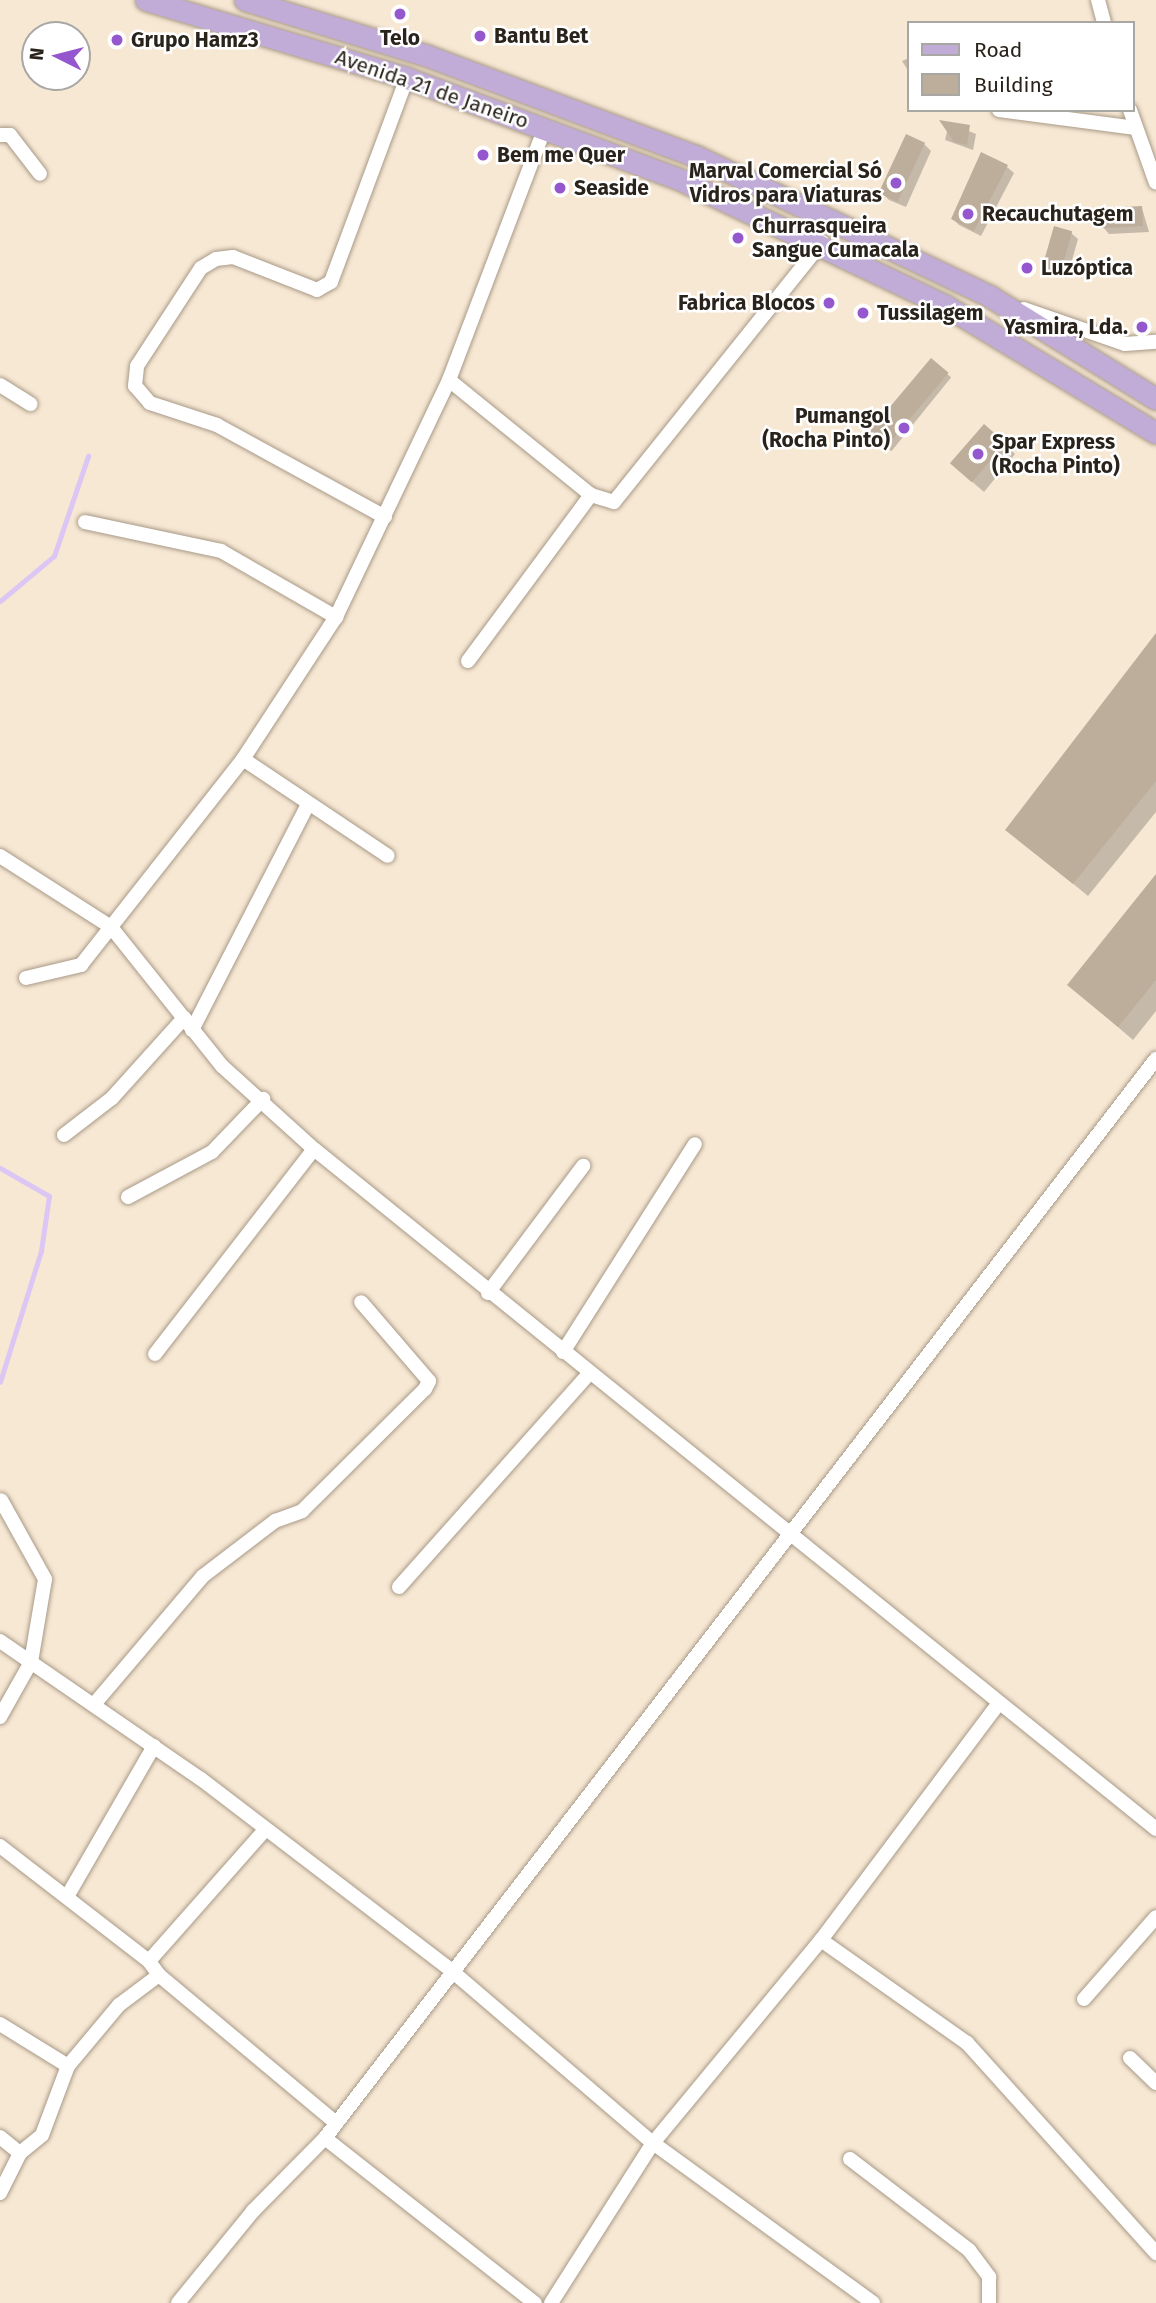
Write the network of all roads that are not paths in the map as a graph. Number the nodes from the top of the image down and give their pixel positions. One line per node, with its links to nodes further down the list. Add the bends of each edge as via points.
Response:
1 (146, 0): 5 (main road, Avenida 21 de Janeiro)
2 (245, 0): 15 (main road, Avenida 21 de Janeiro, via 626,127 819,210)
3 (1098, 0): 4 (street)
4 (1103, 21)
5 (407, 78): 8 (main road, Avenida 21 de Janeiro); 23 (street, via 331,282 317,290 233,257 216,259 201,268 137,366 135,386 150,403 217,425)
6 (1014, 112): 9 (street)
7 (1131, 112): 9 (street)
8 (545, 127): 14 (main road, Avenida 21 de Janeiro); 17 (street)
9 (1136, 128): 11 (street)
10 (0, 135): 12 (street, via 10,135)
11 (1151, 153): 13 (street)
12 (40, 174)
13 (1156, 183)
14 (822, 242): 21 (main road, Avenida 21 de Janeiro, via 946,306); 22 (street, via 621,499 607,503)
15 (991, 297): 16 (street, via 1108,340); 19 (main road, Avenida 21 de Janeiro)
16 (1156, 341)
17 (449, 380): 22 (street); 23 (street)
18 (0, 386): 20 (street)
19 (1156, 399)
20 (31, 404)
21 (1156, 433)
22 (591, 495): 26 (street)
23 (385, 517): 25 (street)
24 (85, 522): 25 (street, via 221,551)
25 (336, 617): 27 (street)
26 (468, 661)
27 (243, 759): 28 (street); 31 (street)
28 (308, 804): 30 (street); 33 (street)
29 (0, 856): 31 (street)
30 (388, 856)
31 (111, 927): 32 (street, via 75,969); 33 (street)
32 (26, 978)
33 (188, 1024): 35 (street); 36 (street, via 112,1098)
34 (1156, 1059): 47 (street)
35 (263, 1099): 38 (street); 40 (street, via 212,1153)
36 (64, 1135)
37 (695, 1144): 43 (street)
38 (314, 1149): 41 (street); 44 (street)
39 (583, 1166): 41 (street)
40 (128, 1197)
41 (488, 1293): 43 (street)
42 (360, 1302): 51 (street, via 429,1381 425,1389 302,1511 275,1521 203,1576)
43 (563, 1352): 45 (street)
44 (155, 1354)
45 (589, 1374): 47 (street); 48 (street)
46 (1, 1500): 50 (street, via 45,1579)
47 (791, 1532): 52 (street); 62 (street)
48 (399, 1587)
49 (0, 1641): 50 (street)
50 (31, 1662): 51 (street); 53 (street)
51 (96, 1702): 54 (street)
52 (998, 1704): 55 (street); 60 (street)
53 (0, 1717)
54 (154, 1745): 56 (street); 58 (street)
55 (1156, 1829)
56 (263, 1832): 61 (street); 62 (street)
57 (0, 1846): 58 (street)
58 (68, 1895): 61 (street)
59 (1156, 1917): 64 (street)
60 (821, 1940): 72 (street); 76 (street, via 967,2043)
61 (149, 1961): 63 (street)
62 (452, 1970): 69 (street); 72 (street)
63 (159, 1975): 67 (street, via 119,2006); 69 (street)
64 (1084, 1999)
65 (0, 2024): 67 (street)
66 (1130, 2058): 68 (street)
67 (68, 2066): 73 (street, via 42,2135)
68 (1156, 2083)
69 (336, 2123): 71 (street)
70 (0, 2137): 73 (street)
71 (325, 2138): 78 (street, via 253,2211); 79 (street)
72 (653, 2143): 77 (street); 80 (street)
73 (20, 2153): 75 (street)
74 (850, 2159): 81 (street, via 969,2250 989,2277)
75 (0, 2193)
76 (1156, 2253)
77 (869, 2302)
78 (178, 2303)
79 (535, 2303)
80 (551, 2303)
81 (989, 2303)

